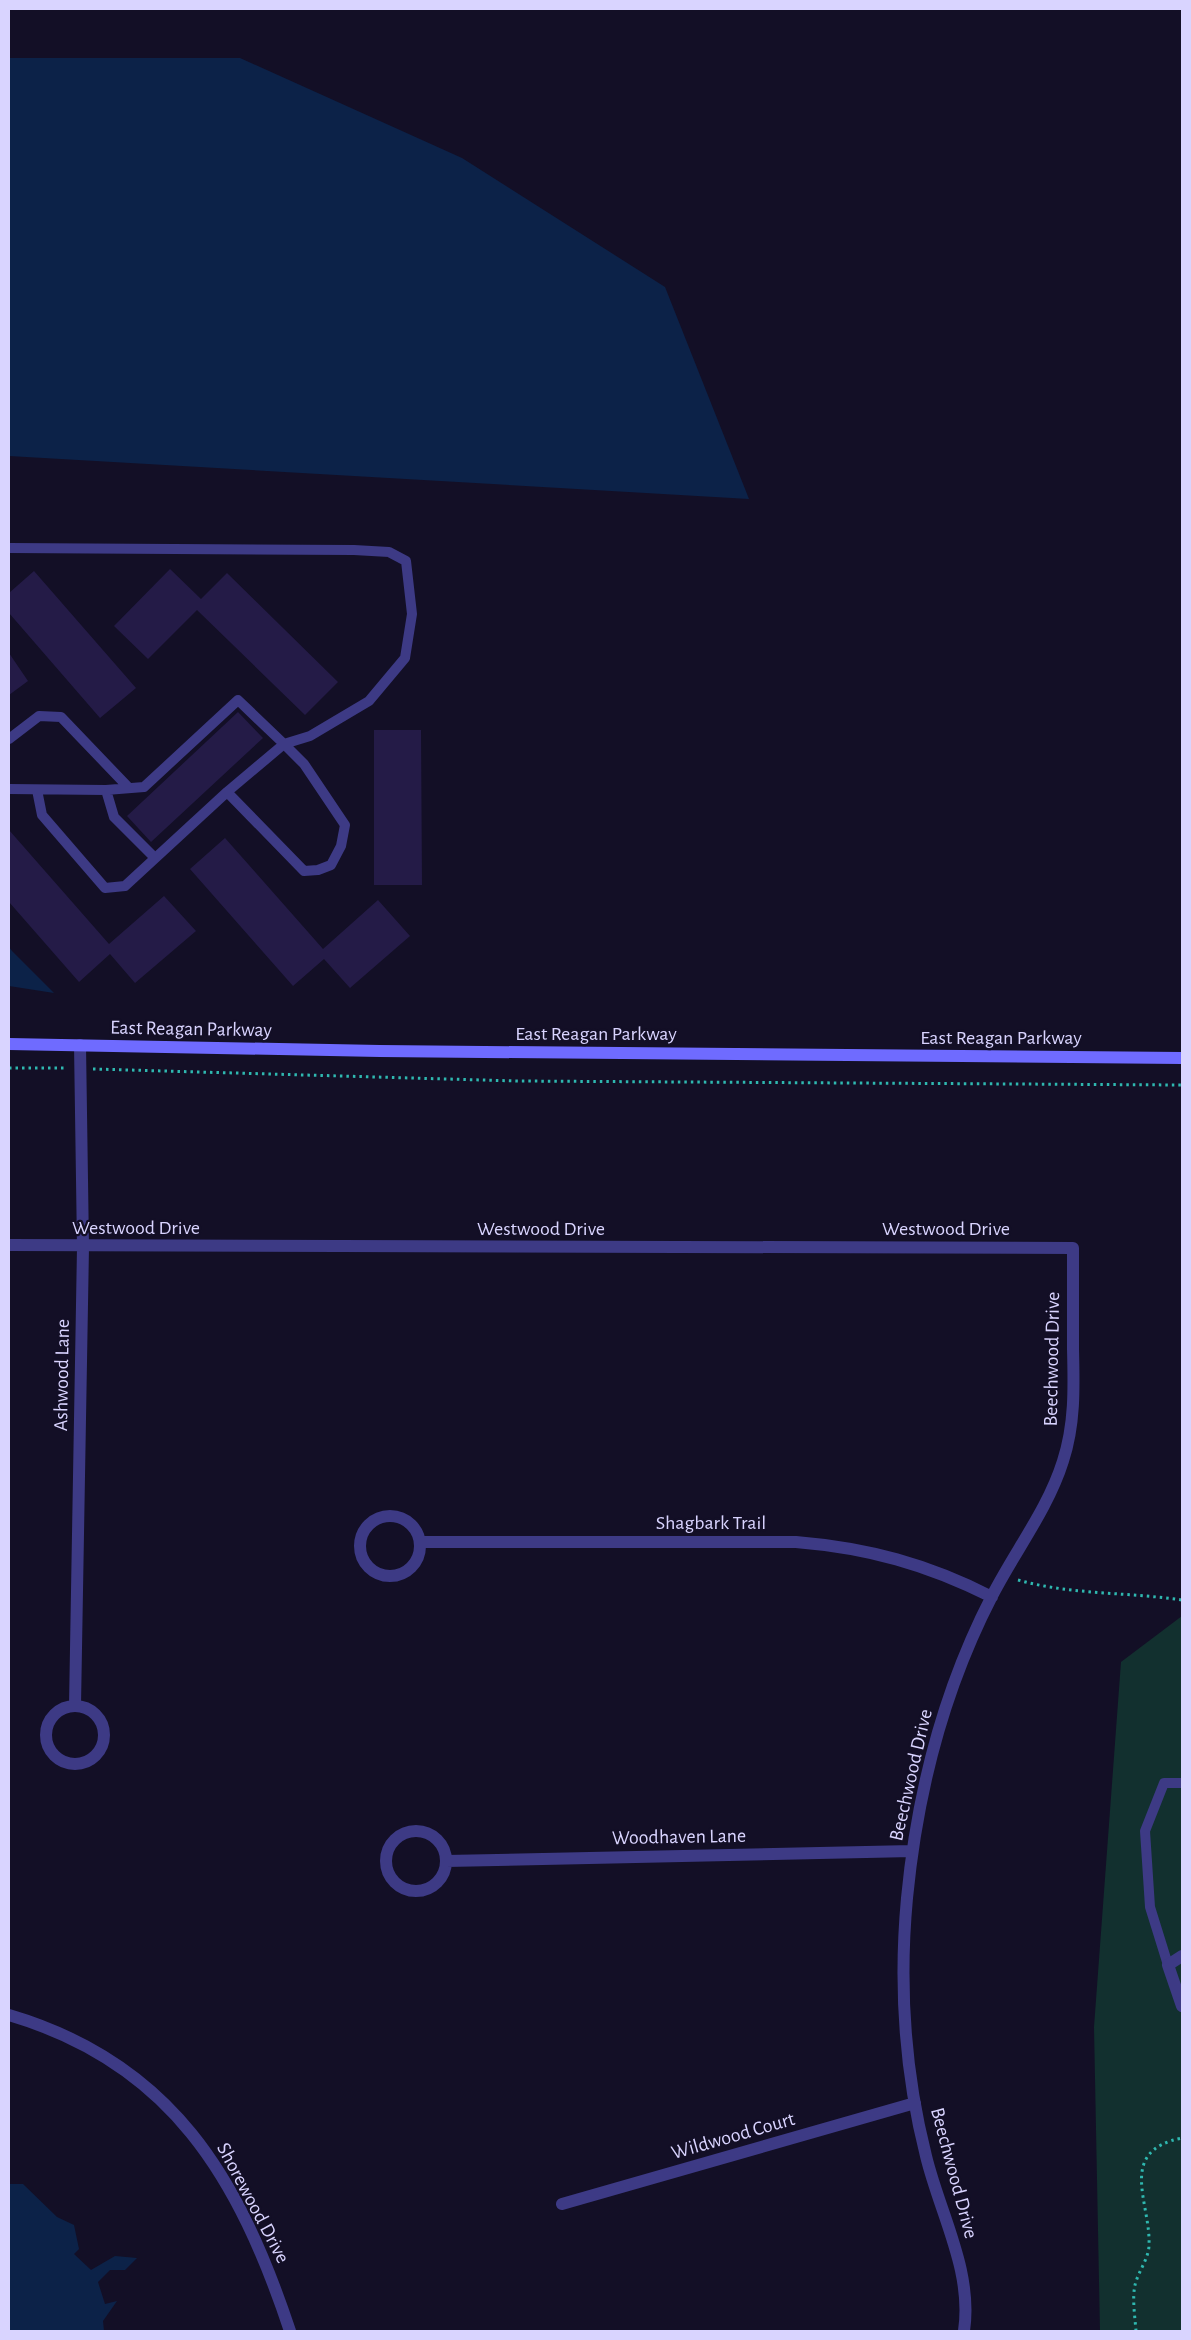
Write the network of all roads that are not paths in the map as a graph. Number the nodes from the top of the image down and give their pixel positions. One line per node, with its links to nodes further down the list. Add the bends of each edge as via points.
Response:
1 (9, 548): 3 (lane, via 354,550 389,552 406,561 412,614 405,658 369,701 310,736)
2 (9, 740): 4 (lane, via 39,716 62,717)
3 (284, 744): 4 (lane, via 238,700 144,787); 8 (lane); 8 (lane, via 304,764 345,825 341,846 331,864 318,870 304,871)
4 (129, 788): 7 (lane)
5 (9, 789): 6 (lane)
6 (36, 790): 7 (lane); 9 (lane, via 42,816 105,888 125,886)
7 (106, 790): 9 (lane, via 114,817)
8 (227, 792): 9 (lane)
9 (155, 858)
10 (9, 1044): 11 (street, East Reagan Parkway)
11 (80, 1045): 12 (street, East Reagan Parkway, via 400,1052); 14 (street, Ashwood Lane)
12 (1182, 1058)
13 (9, 1246): 14 (street, Westwood Drive)
14 (83, 1247): 15 (street, Westwood Drive); 18 (street, Ashwood Lane)
15 (1073, 1248): 17 (street, Beechwood Drive, via 1072,1424 1063,1462 1049,1497)
16 (420, 1542): 16 (street, via 420,1553 415,1563 398,1575 376,1572 362,1555 364,1532 372,1522 384,1517 396,1517 407,1522 416,1530); 17 (street, Shagbark Trail, via 796,1542 836,1545 920,1565)
17 (992, 1596): 20 (street, Beechwood Drive, via 955,1682 937,1737)
18 (75, 1706): 18 (street, via 54,1715 46,1735 54,1756 76,1765 88,1762 98,1754 105,1734 96,1714)
19 (1182, 1783): 23 (lane, via 1164,1783 1145,1831 1150,1908)
20 (912, 1851): 21 (street, Woodhaven Lane); 26 (street, Beechwood Drive, via 904,1958 906,2026)
21 (446, 1861): 21 (street, via 444,1849 436,1839 426,1832 413,1831 401,1834 391,1843 386,1855 386,1868 391,1880 401,1888 423,1891 440,1880)
22 (1182, 1956): 23 (street)
23 (1168, 1965): 24 (street)
24 (1182, 2006)
25 (9, 2015): 28 (street, Shorewood Drive, via 60,2032 97,2050 153,2091 185,2124 206,2152 253,2234)
26 (915, 2103): 27 (street, Wildwood Court); 29 (street, Beechwood Drive, via 933,2181 961,2267 965,2295)
27 (562, 2204)
28 (290, 2331)
29 (964, 2331)

